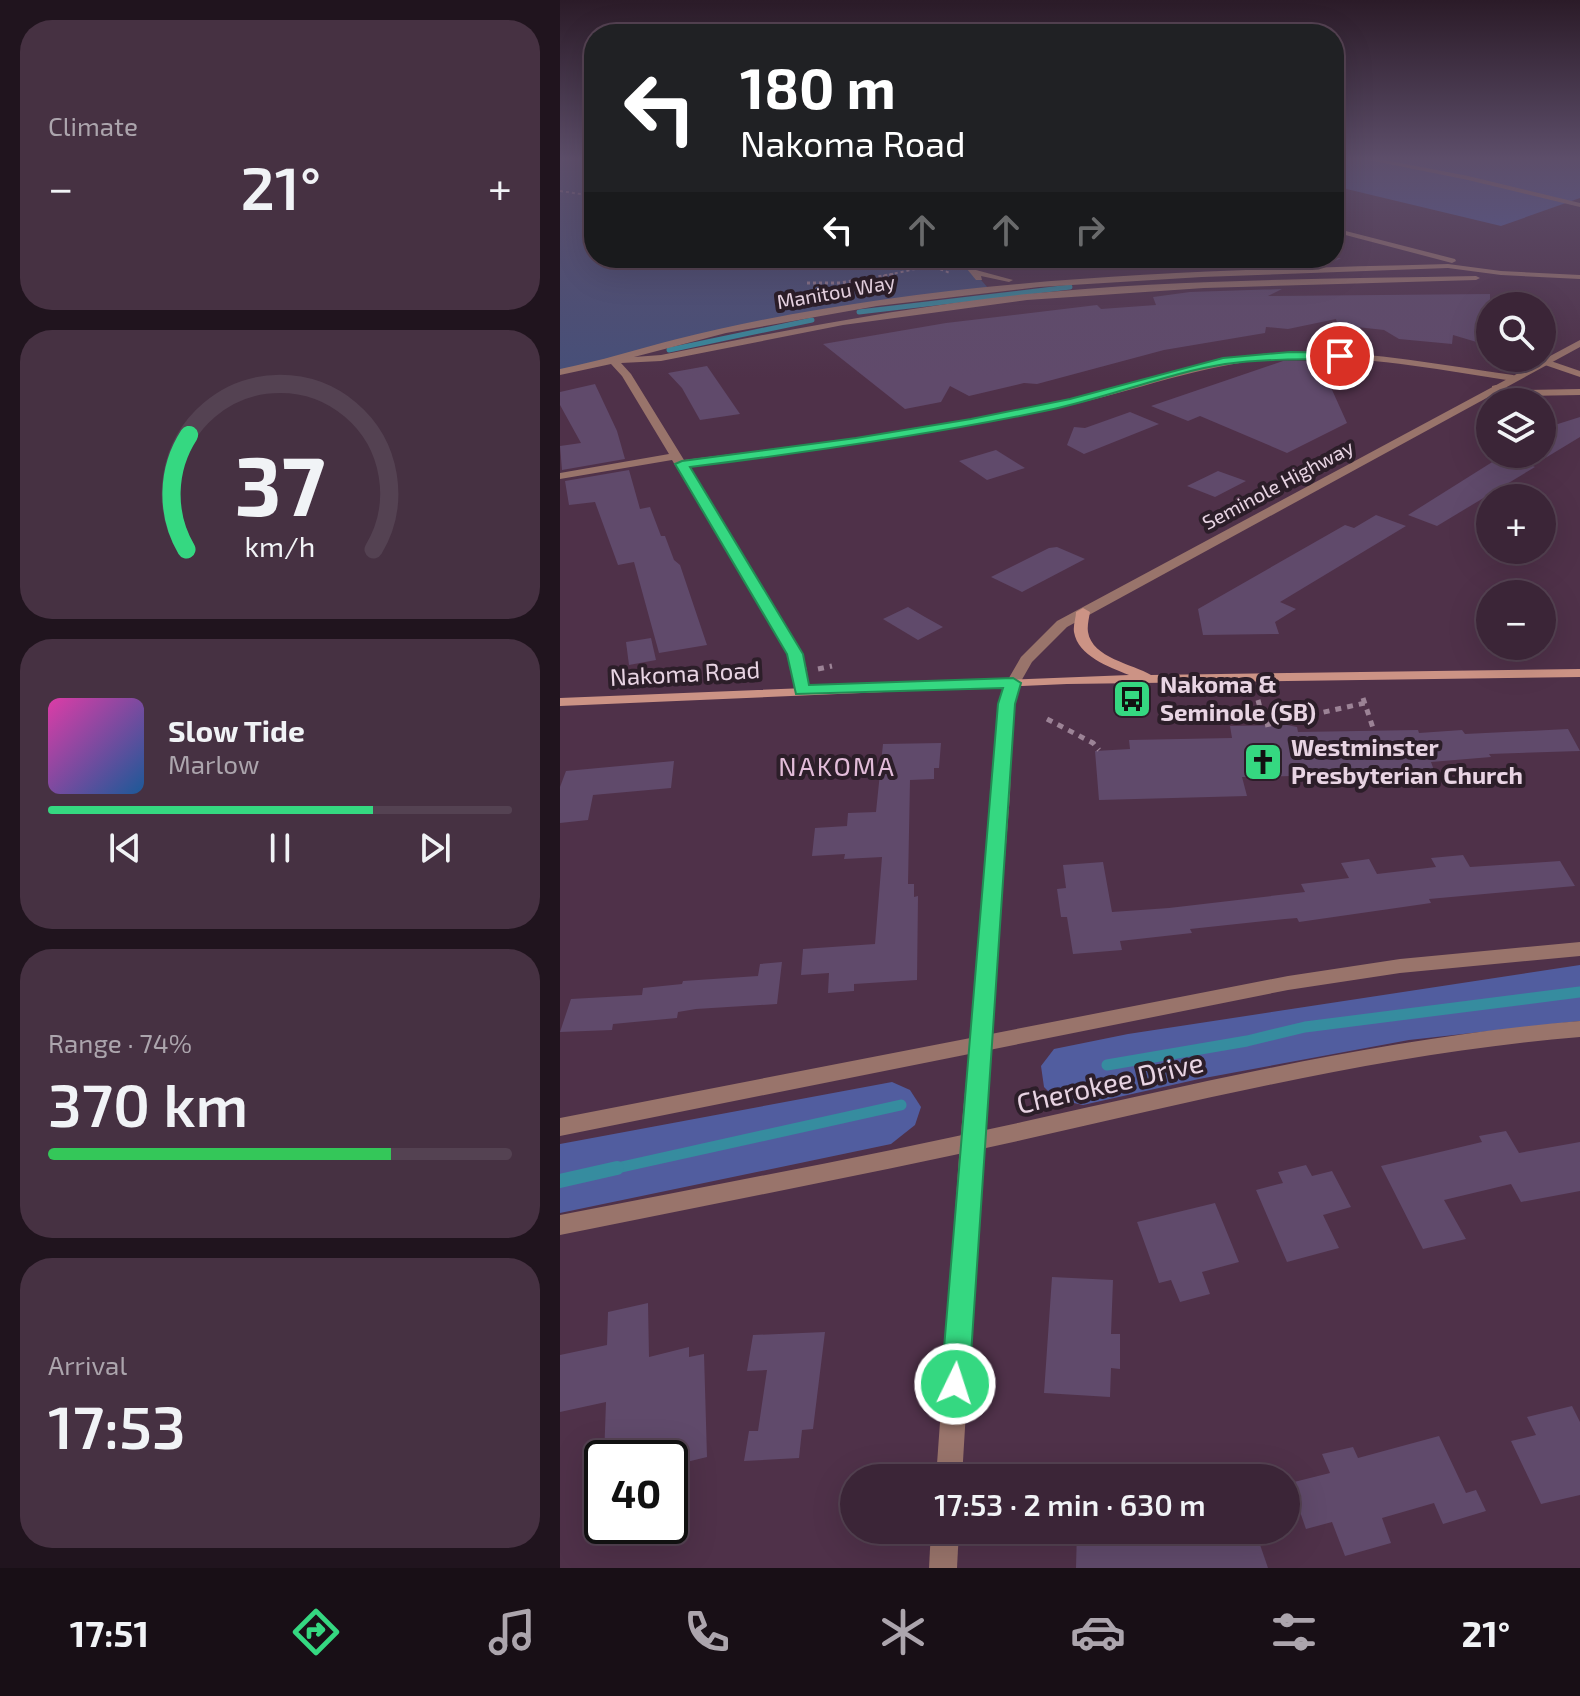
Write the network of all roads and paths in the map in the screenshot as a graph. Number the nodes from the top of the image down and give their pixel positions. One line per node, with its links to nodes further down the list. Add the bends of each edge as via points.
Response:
1 (1344, 233): 5 (street)
2 (923, 268): 7 (path, via 840,283)
3 (970, 268): 4 (street)
4 (972, 271): 8 (street); 9 (street)
5 (1501, 273): 6 (street, Manitou Way); 8 (street, Manitou Way, via 1448,266); 12 (street, Manitou Way, via 1027,297 888,314 661,358)
6 (1580, 277)
7 (807, 283)
8 (1046, 283): 9 (street, Manitou Way)
9 (988, 288): 12 (street, Manitou Way, via 737,328)
10 (1580, 343): 11 (street, Seminole Highway)
11 (1556, 356)
12 (613, 361): 14 (street, Manitou Way); 22 (street)
13 (1556, 366): 16 (street)
14 (560, 372)
15 (1525, 372): 17 (street, Seminole Highway)
16 (1580, 374)
17 (1513, 378): 18 (street, Seminole Highway); 22 (street, via 1367,357 1245,359 971,423 856,442)
18 (1496, 388)
19 (1556, 392): 20 (street)
20 (1580, 392)
21 (1476, 399): 24 (street, Seminole Highway)
22 (679, 460): 23 (street); 28 (street, via 795,654)
23 (560, 476)
24 (1083, 612): 26 (main road, via 1081,633 1089,646 1125,669); 27 (street, Seminole Highway, via 1047,636)
25 (1580, 673): 26 (main road, Nakoma Road)
26 (1158, 680): 27 (main road, Nakoma Road)
27 (1013, 683): 28 (main road, Nakoma Road); 36 (street, via 1006,704)
28 (801, 690): 30 (main road, Nakoma Road)
29 (1258, 700): 32 (path, via 1265,724 1364,700)
30 (560, 702)
31 (1047, 719): 33 (path)
32 (1374, 731)
33 (1099, 750)
34 (1580, 949): 36 (street, via 1288,983)
35 (1580, 1029): 38 (street, Cherokee Drive, via 1400,1050 1292,1070)
36 (981, 1044): 37 (street); 38 (street)
37 (560, 1127)
38 (971, 1143): 39 (street, Cherokee Drive); 40 (street)
39 (560, 1225)
40 (950, 1464)
41 (944, 1544): 42 (street)
42 (943, 1568)

